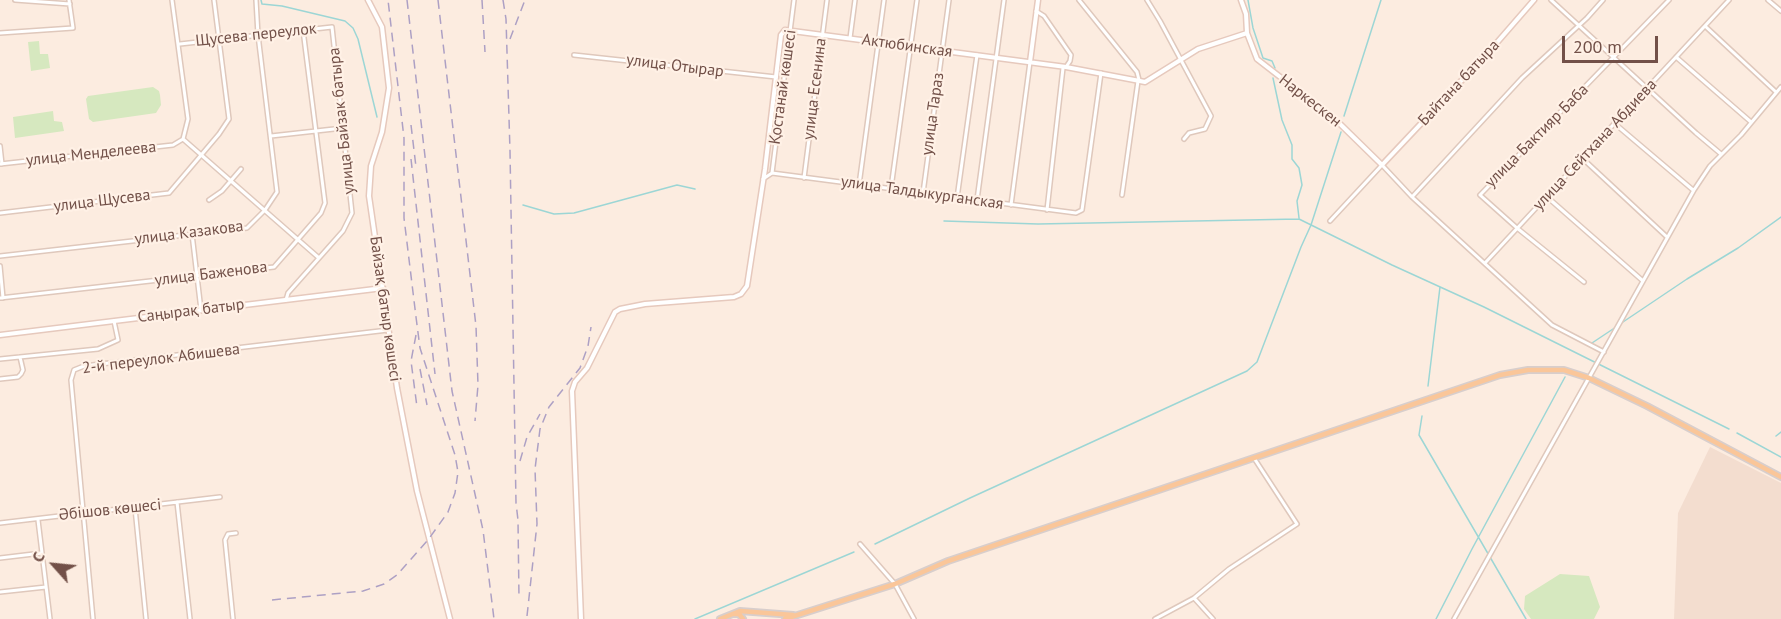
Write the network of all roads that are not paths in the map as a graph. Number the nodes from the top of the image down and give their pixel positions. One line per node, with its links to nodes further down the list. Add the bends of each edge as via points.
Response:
1 (15, 0): 23 (street)
2 (172, 0): 38 (street)
3 (214, 0): 36 (street, улица Щусева)
4 (256, 0): 34 (street, улица Казакова)
5 (368, 0): 99 (street, Байзақ батыр көшесі, via 382,27 389,88 382,132 370,166 369,196)
6 (794, 0): 30 (street, Қостанай көшесі)
7 (827, 0): 33 (street, улица Есенина)
8 (855, 0): 35 (street, улица Есенина)
9 (884, 0): 37 (street)
10 (917, 0): 39 (street)
11 (949, 0): 40 (street, улица Тараз)
12 (1004, 0): 44 (street)
13 (1038, 0): 24 (street)
14 (1079, 0): 51 (street, via 1137,72)
15 (1147, 0): 46 (street)
16 (1241, 0): 32 (street, Наркескен)
17 (1534, 0): 67 (street, Байтана батыра)
18 (1551, 0): 26 (street)
19 (1603, 0): 26 (street)
20 (1669, 0): 45 (street, улица Бактияр Баба)
21 (1729, 0): 27 (street, улица Сейтхана Абдиева)
22 (1768, 0): 25 (street)
23 (69, 2): 31 (street, via 73,28)
24 (1036, 11): 47 (street); 48 (street, via 1044,16 1071,55)
25 (1781, 11)
26 (1579, 24): 45 (street); 79 (street, via 1484,118)
27 (1705, 26): 43 (street, улица Сейтхана Абдиева); 54 (street)
28 (332, 27): 29 (street, Щусева переулок); 57 (street, улица Байзак батыра)
29 (303, 30): 34 (street, Щусева переулок); 58 (street, улица Баженова)
30 (791, 30): 33 (street, Актюбинская); 50 (street, Актюбинская, via 781,34); 69 (street, Қостанай көшесі)
31 (0, 33)
32 (1247, 33): 46 (street, via 1198,49); 67 (street, Наркескен, via 1257,59 1337,121)
33 (822, 34): 35 (street, Актюбинская); 71 (street, улица Есенина)
34 (258, 35): 36 (street, Щусева переулок); 59 (street, улица Казакова)
35 (850, 38): 37 (street, Актюбинская)
36 (218, 39): 38 (street, Щусева переулок); 63 (street, улица Щусева, via 228,119)
37 (879, 42): 39 (street, Актюбинская); 73 (street)
38 (180, 44): 60 (street, via 188,119)
39 (910, 46): 40 (street, Актюбинская); 74 (street)
40 (942, 51): 42 (street, Актюбинская); 76 (street, улица Тараз)
41 (574, 55): 50 (street, улица Отырар)
42 (976, 55): 44 (street, Актюбинская); 80 (street)
43 (1676, 57): 53 (street, улица Сейтхана Абдиева); 55 (street)
44 (996, 58): 47 (street, Актюбинская); 82 (street)
45 (1615, 58): 53 (street); 88 (street, улица Бактияр Баба, via 1479,195)
46 (1179, 60): 51 (street, via 1145,82); 61 (street, via 1211,116 1205,129 1189,133)
47 (1030, 62): 48 (street, Актюбинская); 83 (street)
48 (1065, 68): 49 (street, Актюбинская); 85 (street)
49 (1101, 73): 51 (street, Актюбинская); 85 (street, улица Талдыкурганская, via 1082,210)
50 (776, 77): 70 (street)
51 (1139, 80): 77 (street)
52 (1781, 87): 54 (street)
53 (1647, 88): 56 (street, улица Сейтхана Абдиева); 64 (street)
54 (1776, 92): 55 (street)
55 (1751, 122): 64 (street)
56 (1614, 123): 65 (street, улица Сейтхана Абдиева); 75 (street)
57 (343, 129): 58 (street); 93 (street, улица Байзак батыра, via 352,213 343,231)
58 (315, 131): 59 (street); 91 (street, улица Баженова, via 325,203)
59 (271, 136): 84 (street, улица Казакова, via 277,192)
60 (183, 139): 63 (street); 66 (street, улица Менделеева, via 173,146)
61 (1184, 139)
62 (0, 146): 66 (street)
63 (201, 154): 72 (street); 86 (street, улица Щусева, via 169,193)
64 (1722, 154): 75 (street)
65 (1582, 158): 78 (street, улица Сейтхана Абдиева); 90 (street)
66 (1, 164)
67 (1382, 165): 79 (street); 87 (street)
68 (241, 169): 72 (street)
69 (772, 173): 70 (street); 71 (street, улица Талдыкурганская)
70 (763, 178): 135 (street, via 744,291 734,297 620,309 575,382 572,391)
71 (804, 178): 73 (street, улица Талдыкурганская)
72 (231, 180): 81 (street); 84 (street)
73 (859, 185): 74 (street, улица Талдыкурганская)
74 (891, 189): 76 (street, улица Талдыкурганская)
75 (1694, 190): 90 (street)
76 (923, 193): 80 (street, улица Талдыкурганская)
77 (1122, 195)
78 (1546, 196): 88 (street, улица Сейтхана Абдиева); 97 (street)
79 (1412, 197): 94 (street)
80 (957, 198): 82 (street, улица Талдыкурганская)
81 (209, 200)
82 (977, 200): 83 (street, улица Талдыкурганская)
83 (1011, 205): 85 (street, улица Талдыкурганская)
84 (265, 210): 89 (street, улица Казакова, via 247,228); 91 (street)
85 (1047, 210)
86 (0, 213)
87 (1330, 221)
88 (1517, 228): 94 (street, улица Сейтхана Абдиева); 98 (street)
89 (192, 234): 92 (street, улица Казакова); 96 (street)
90 (1667, 237): 97 (street)
91 (298, 240): 93 (street); 96 (street, улица Баженова, via 274,267)
92 (0, 256)
93 (319, 258): 101 (street, улица Байзак батыра)
94 (1485, 263): 106 (street, via 1552,325)
95 (0, 266): 100 (street)
96 (196, 276): 100 (street, улица Баженова); 102 (street)
97 (1643, 280): 106 (street)
98 (1584, 282)
99 (383, 288): 101 (street, Саңырақ батыр); 104 (street, Байзақ батыр көшесі)
100 (2, 298)
101 (286, 300): 102 (street, Саңырақ батыр)
102 (201, 310): 103 (street, Саңырақ батыр)
103 (114, 321): 105 (street, Саңырақ батыр); 107 (street, via 118,340 98,349)
104 (389, 330): 116 (street, 2-й переулок Абишева, via 74,370 70,380); 134 (street, Байзақ батыр көшесі, via 417,491)
105 (0, 335)
106 (1604, 352): 109 (street)
107 (20, 357): 108 (street); 110 (street, via 21,374)
108 (0, 359)
109 (1589, 378): 111 (main road, via 1564,370 1500,375); 112 (main road); 142 (street)
110 (0, 379)
111 (1254, 458): 123 (main road, via 948,561); 126 (street, via 1297,524)
112 (1781, 477)
113 (220, 497): 114 (street, Әбішов көшесі)
114 (177, 502): 115 (street, Әбішов көшесі); 132 (street)
115 (135, 508): 116 (street, Әбішов көшесі); 131 (street)
116 (82, 513): 117 (street, Әбішов көшесі); 130 (street, 2-й переулок Абишева)
117 (38, 519): 118 (street, Әбішов көшесі); 121 (street)
118 (0, 524)
119 (236, 533): 133 (street, via 228,534 225,540)
120 (860, 544): 123 (street)
121 (42, 553): 122 (street); 124 (street)
122 (0, 558)
123 (895, 584): 128 (main road); 139 (street)
124 (46, 587): 125 (street); 129 (street)
125 (0, 592)
126 (1194, 597): 140 (street); 141 (street)
127 (731, 613): 128 (main road, via 758,611); 136 (main road); 137 (main road)
128 (794, 617): 138 (main road)
129 (50, 619)
130 (93, 619)
131 (146, 619)
132 (190, 619)
133 (233, 619)
134 (450, 619)
135 (581, 619)
136 (720, 619)
137 (743, 619)
138 (785, 619)
139 (914, 619)
140 (1155, 619)
141 (1213, 619)
142 (1454, 619)

